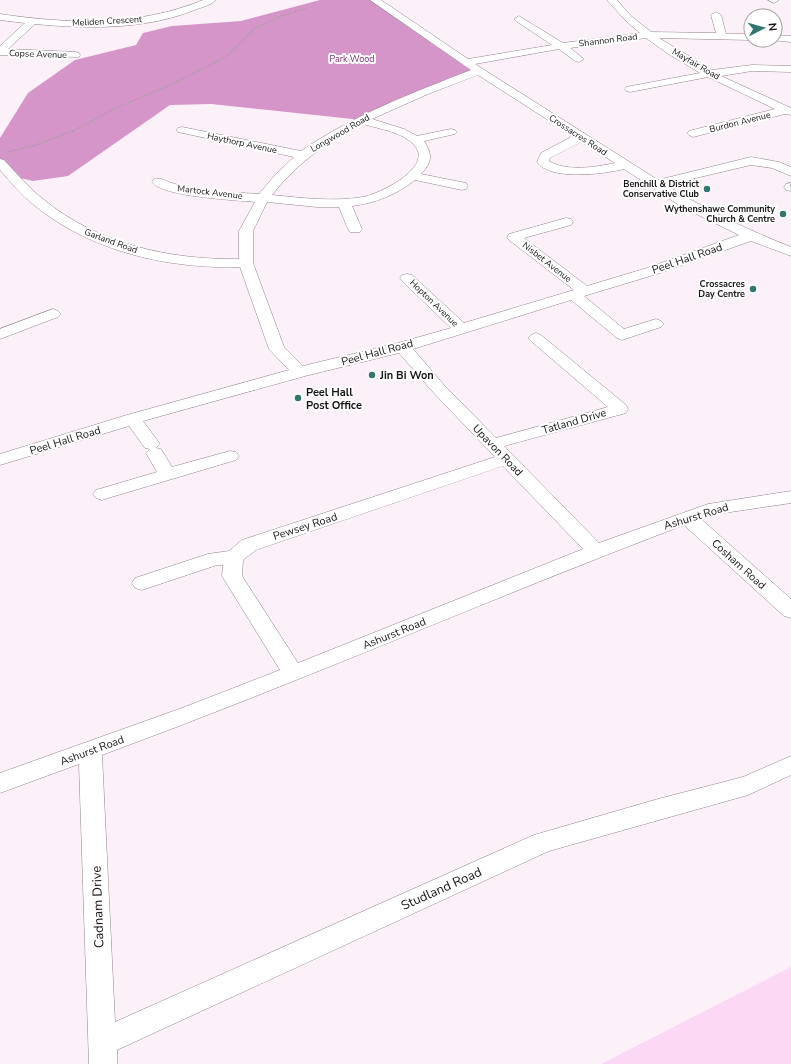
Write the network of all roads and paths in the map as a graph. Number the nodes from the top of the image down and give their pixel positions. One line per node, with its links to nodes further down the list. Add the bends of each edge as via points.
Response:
1 (211, 0): 8 (street, Meliden Crescent, via 196,7 136,21 95,24)
2 (375, 0): 16 (street, Crossacres Road)
3 (612, 0): 9 (street, Mayfair Road)
4 (305, 6): 29 (path, via 307,8 278,17 254,29 227,56 174,83 110,111 75,130)
5 (716, 15): 10 (street)
6 (0, 17): 8 (street, Meliden Crescent)
7 (519, 19): 12 (street)
8 (32, 22): 13 (street)
9 (648, 35): 10 (street, Shannon Road); 12 (street, Shannon Road); 19 (street, Mayfair Road)
10 (721, 35): 11 (street, Shannon Road)
11 (743, 36)
12 (561, 46): 15 (street); 16 (street, Shannon Road)
13 (0, 52): 14 (street, Copse Avenue)
14 (75, 55)
15 (579, 59)
16 (466, 62): 18 (street, Crossacres Road)
17 (791, 69): 19 (street, via 752,68)
18 (479, 71): 22 (street, Longwood Road); 26 (street, Crossacres Road)
19 (709, 74): 20 (street); 21 (street, Mayfair Road)
20 (630, 89)
21 (789, 111): 25 (street, Burdon Avenue)
22 (362, 120): 27 (street); 28 (street, Longwood Road, via 331,136)
23 (182, 130): 28 (street, Haythorp Avenue)
24 (451, 132): 27 (street)
25 (693, 133)
26 (581, 137): 30 (street, Crossacres Road); 30 (street, via 545,156 543,162 564,169 613,169)
27 (415, 140): 32 (street, Martock Avenue, via 421,145 425,156 423,166)
28 (303, 155): 36 (street, Longwood Road)
29 (3, 158): 42 (street, Garland Road, via 23,188 44,207 79,229 134,250 168,258)
30 (624, 165): 34 (street, Crossacres Road)
31 (791, 172): 34 (street, via 775,164 751,161)
32 (413, 176): 35 (street); 37 (street, Martock Avenue, via 400,187 381,196)
33 (158, 182): 36 (street, Martock Avenue, via 169,187)
34 (656, 184): 40 (street, Crossacres Road, via 693,208)
35 (462, 186)
36 (263, 198): 37 (street, Martock Avenue, via 326,204); 42 (street, Longwood Road, via 246,231)
37 (344, 203): 39 (street)
38 (566, 222): 44 (street, Nisbet Avenue, via 514,237)
39 (355, 230)
40 (751, 236): 41 (street, Crossacres Road); 44 (street, Peel Hall Road)
41 (791, 252)
42 (246, 264): 51 (street, Longwood Road, via 277,349)
43 (407, 278): 47 (street, Hopton Avenue)
44 (580, 294): 46 (street, via 622,335); 47 (street, Peel Hall Road)
45 (53, 314): 48 (street)
46 (656, 324)
47 (460, 328): 50 (street, Peel Hall Road)
48 (0, 334)
49 (536, 338): 53 (street, Tatland Drive, via 620,409)
50 (403, 347): 51 (street, Peel Hall Road); 53 (street, Upavon Road)
51 (300, 372): 52 (street, Peel Hall Road)
52 (133, 419): 55 (street, Peel Hall Road); 57 (street)
53 (492, 444): 56 (street, Upavon Road)
54 (230, 456): 57 (street)
55 (0, 460)
56 (506, 460): 61 (street, Upavon Road); 62 (street, Pewsey Road, via 249,545)
57 (167, 474): 58 (street)
58 (102, 494)
59 (791, 498): 60 (street, Ashurst Road, via 715,508)
60 (687, 517): 61 (street, Ashurst Road); 64 (street, Cosham Road)
61 (596, 551): 65 (street, Ashurst Road)
62 (234, 557): 63 (street, via 215,559); 65 (street, via 232,576)
63 (142, 583)
64 (791, 611)
65 (293, 673): 66 (street, Ashurst Road)
66 (90, 750): 68 (street, Ashurst Road); 69 (street, Cadnam Drive)
67 (791, 765): 69 (street, Studland Road, via 748,785 544,842)
68 (0, 783)
69 (103, 1053)

